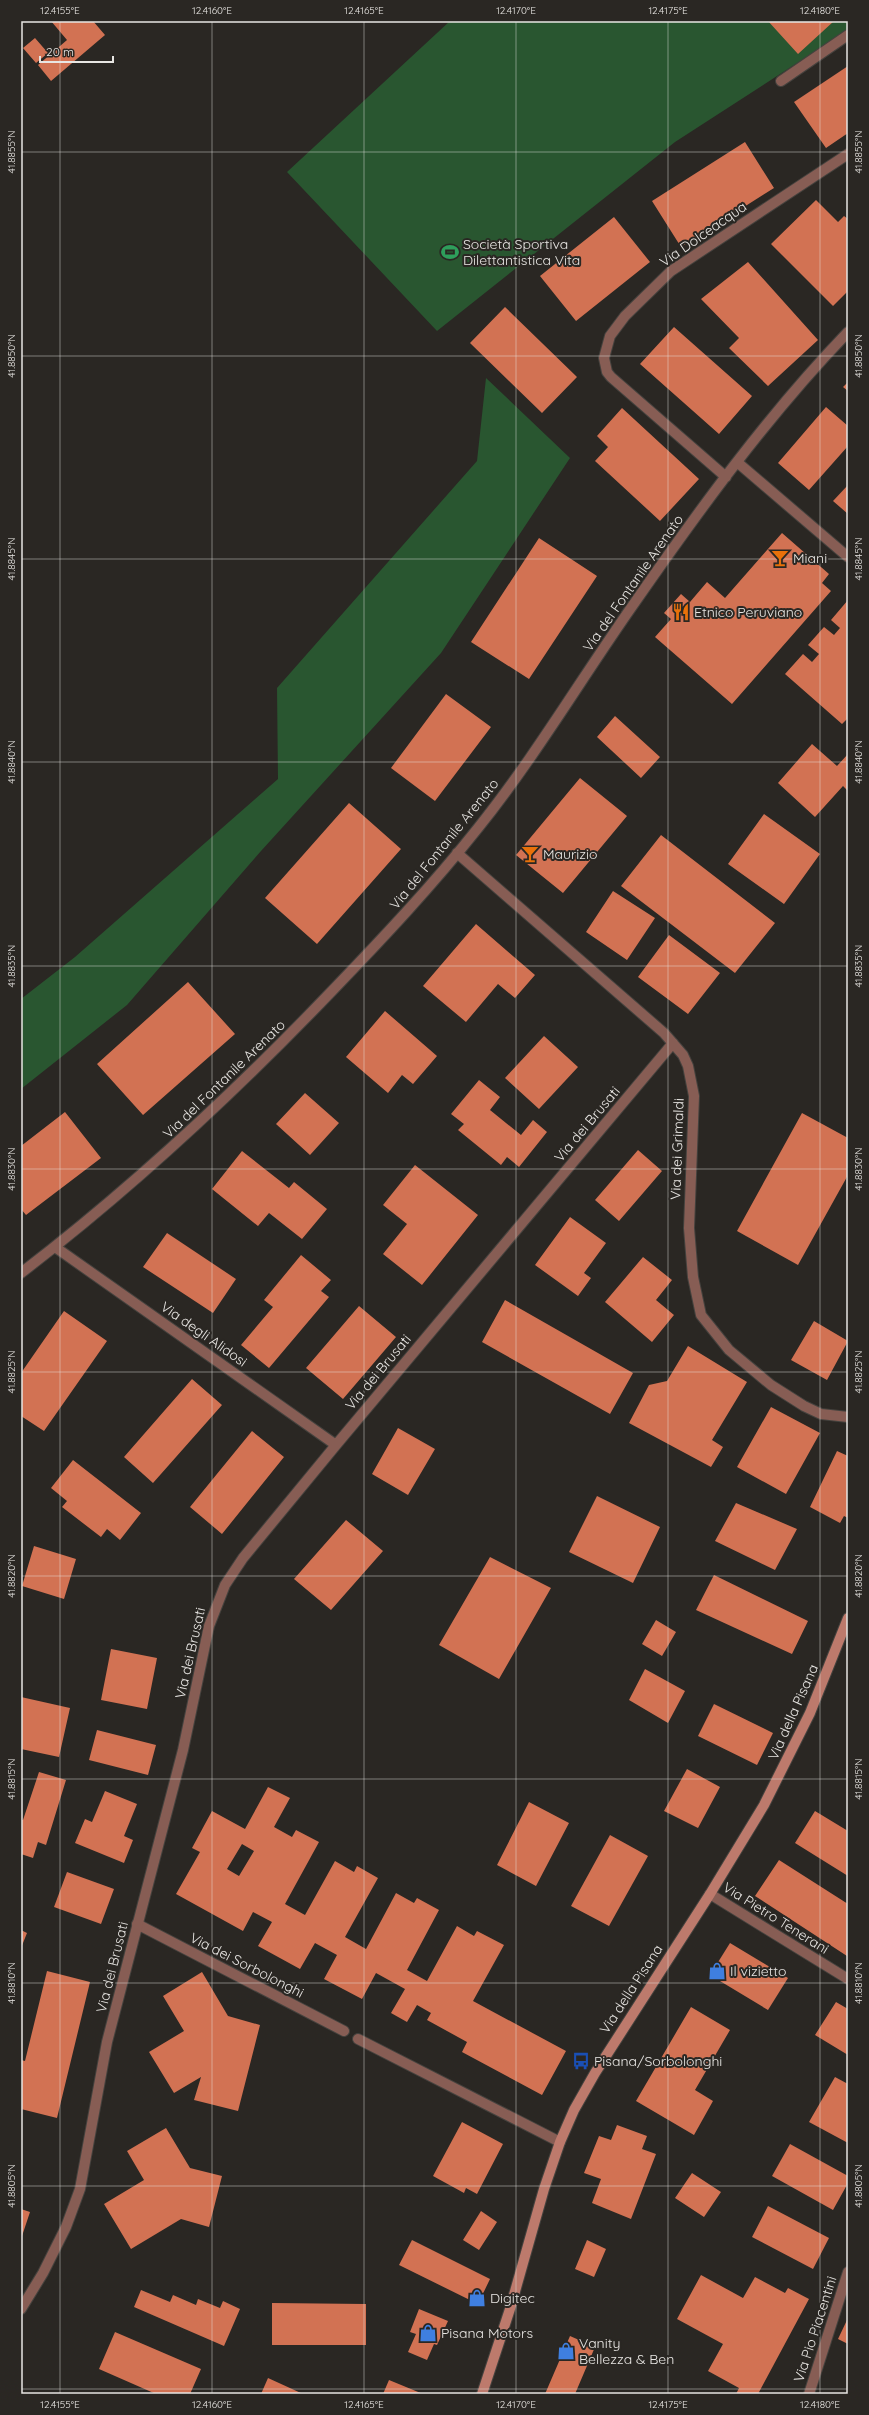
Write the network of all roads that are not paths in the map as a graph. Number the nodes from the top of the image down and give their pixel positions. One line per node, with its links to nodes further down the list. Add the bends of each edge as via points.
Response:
1 (848, 35): 2 (street)
2 (781, 81)
3 (848, 154): 6 (street, Via Dolceacqua, via 670,271 625,316 607,343 604,358 611,378)
4 (848, 332): 5 (street, Via del Fontanile Arenato, via 804,380)
5 (737, 462): 6 (street, Via del Fontanile Arenato); 7 (street)
6 (726, 477): 8 (street, Via del Fontanile Arenato, via 633,604 544,739)
7 (848, 557)
8 (457, 853): 9 (street, Via dei Grimaldi); 10 (street, Via del Fontanile Arenato, via 397,923 234,1092 150,1169)
9 (673, 1042): 12 (street, Via dei Grimaldi, via 688,1066 694,1096 689,1228 693,1277 701,1315 729,1350 771,1386 821,1414); 13 (street, Via dei Brusati)
10 (55, 1247): 11 (street, Via del Fontanile Arenato); 13 (street, Via degli Alidosi)
11 (21, 1273)
12 (848, 1417)
13 (336, 1445): 16 (street, Via dei Brusati, via 243,1558 225,1585 216,1605 209,1626 183,1750)
14 (848, 1618): 15 (main road, Via della Pisana, via 795,1745 764,1805)
15 (710, 1894): 17 (street, Via Pietro Tenerani); 20 (main road, Via della Pisana, via 594,2073)
16 (137, 1924): 18 (street, Via dei Sorbolonghi); 22 (street, Via dei Brusati, via 107,2042 80,2189 63,2233)
17 (848, 1979)
18 (344, 2031)
19 (358, 2039): 20 (street)
20 (560, 2142): 23 (main road, Via della Pisana, via 535,2216 510,2309)
21 (848, 2272): 24 (street, Via Pio Piacentini)
22 (21, 2309)
23 (482, 2394)
24 (809, 2394)

